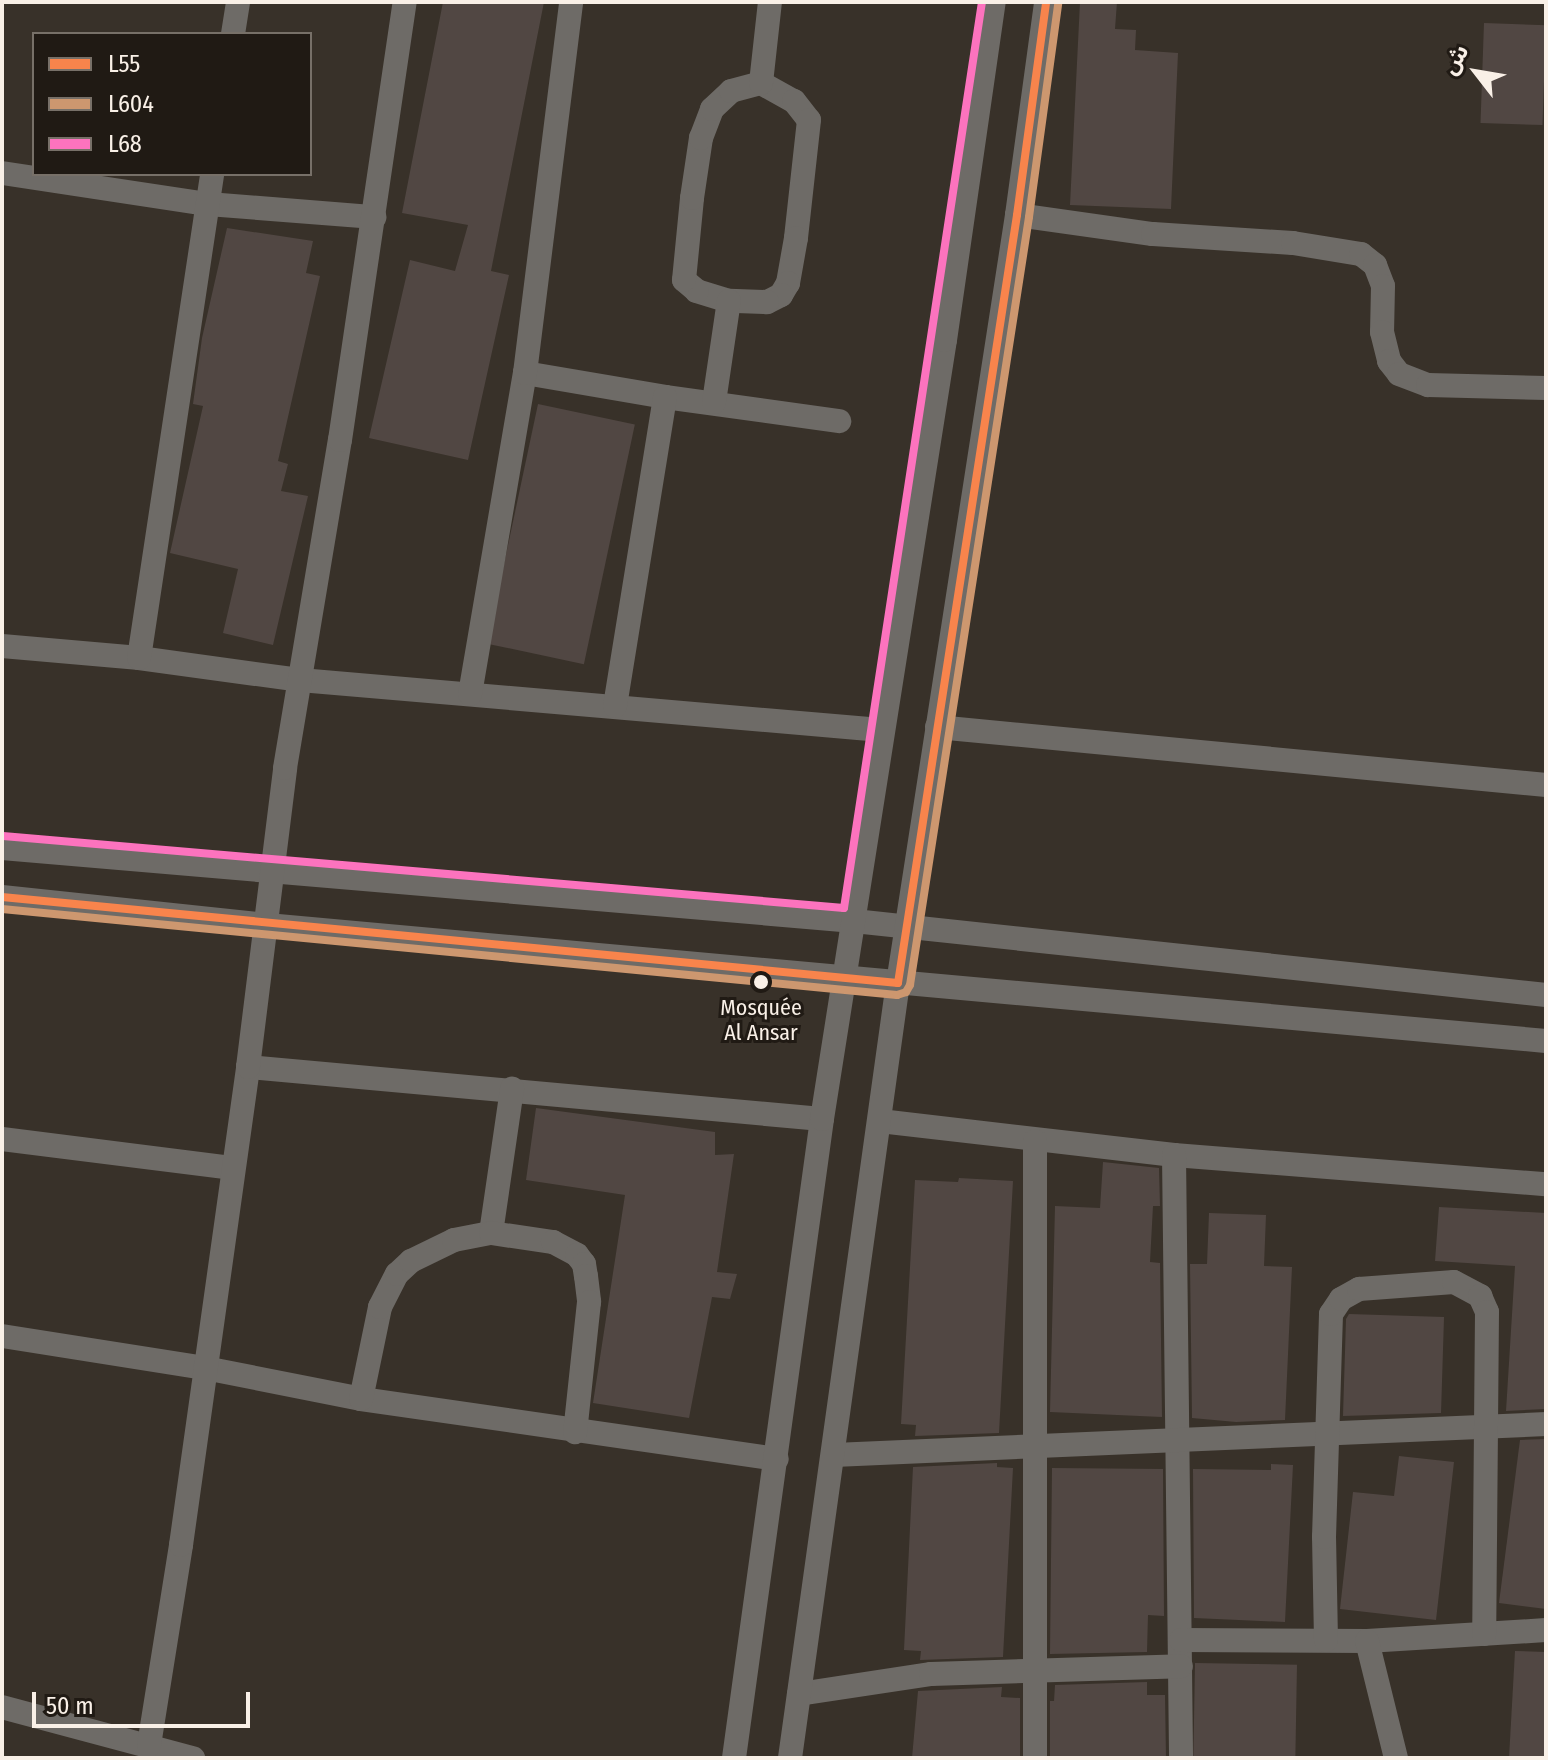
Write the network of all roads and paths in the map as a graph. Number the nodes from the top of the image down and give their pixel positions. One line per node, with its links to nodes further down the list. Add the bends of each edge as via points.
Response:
1 (238, 2): 7 (street)
2 (405, 2): 13 (street)
3 (571, 2): 15 (street)
4 (770, 2): 8 (street)
5 (994, 2): 26 (street)
6 (1046, 2): 12 (street)
7 (233, 32)
8 (761, 83): 14 (street, via 743,86 721,100 701,138 684,280 697,291); 14 (street, via 794,101 809,120 796,238 781,295 767,302)
9 (2, 173): 11 (street)
10 (212, 176): 11 (street)
11 (208, 204): 13 (street); 21 (street)
12 (1017, 215): 16 (street, via 1361,254 1375,265 1383,286 1382,332 1389,361 1399,374 1428,385); 25 (street)
13 (374, 217): 22 (street)
14 (729, 301): 18 (street)
15 (525, 373): 17 (street); 23 (street)
16 (1546, 388)
17 (665, 397): 18 (street); 24 (street)
18 (714, 402): 19 (street)
19 (839, 421)
20 (2, 646): 21 (street)
21 (139, 658): 22 (street)
22 (300, 680): 23 (street); 29 (street)
23 (470, 694): 24 (street)
24 (615, 706): 26 (street)
25 (937, 727): 27 (street); 33 (street)
26 (881, 730): 31 (street)
27 (1546, 785)
28 (2, 848): 29 (street)
29 (272, 874): 31 (street); 32 (street)
30 (2, 897): 32 (street)
31 (854, 921): 33 (street); 34 (street)
32 (267, 925): 34 (street); 38 (street)
33 (906, 928): 35 (street); 36 (street)
34 (844, 976): 35 (street); 40 (street)
35 (898, 983): 37 (street); 41 (street)
36 (1546, 995)
37 (1546, 1041)
38 (248, 1067): 39 (street); 45 (street)
39 (512, 1089): 40 (street); 47 (street)
40 (822, 1119): 58 (street)
41 (880, 1121): 43 (street); 57 (street)
42 (2, 1139): 45 (street)
43 (1035, 1141): 44 (street); 56 (street)
44 (1174, 1155): 46 (street); 55 (street)
45 (231, 1168): 49 (street)
46 (1546, 1184)
47 (491, 1233): 50 (street, via 429,1249 397,1274 380,1307); 53 (street, via 553,1242 584,1264 589,1302)
48 (2, 1336): 49 (street)
49 (205, 1368): 50 (street); 68 (street)
50 (361, 1399): 53 (street)
51 (1546, 1424): 52 (street)
52 (1485, 1427): 54 (street); 54 (street, via 1487,1312 1480,1296 1454,1282 1359,1289 1336,1305 1328,1323); 60 (street)
53 (575, 1432): 58 (street)
54 (1325, 1436): 55 (street); 62 (street)
55 (1175, 1440): 56 (street); 61 (street)
56 (1033, 1444): 57 (street); 65 (street)
57 (834, 1455): 66 (street)
58 (777, 1459): 70 (street)
59 (1546, 1630): 60 (street)
60 (1484, 1634): 63 (street)
61 (1181, 1640): 62 (street); 64 (street)
62 (1326, 1640): 63 (street)
63 (1367, 1641): 74 (street)
64 (1181, 1666): 65 (street); 73 (street)
65 (1036, 1671): 66 (street, via 931,1674); 72 (street)
66 (799, 1694): 71 (street)
67 (2, 1707): 68 (street)
68 (149, 1745): 69 (street)
69 (193, 1758)
70 (734, 1758)
71 (790, 1758)
72 (1035, 1758)
73 (1181, 1758)
74 (1396, 1758)

